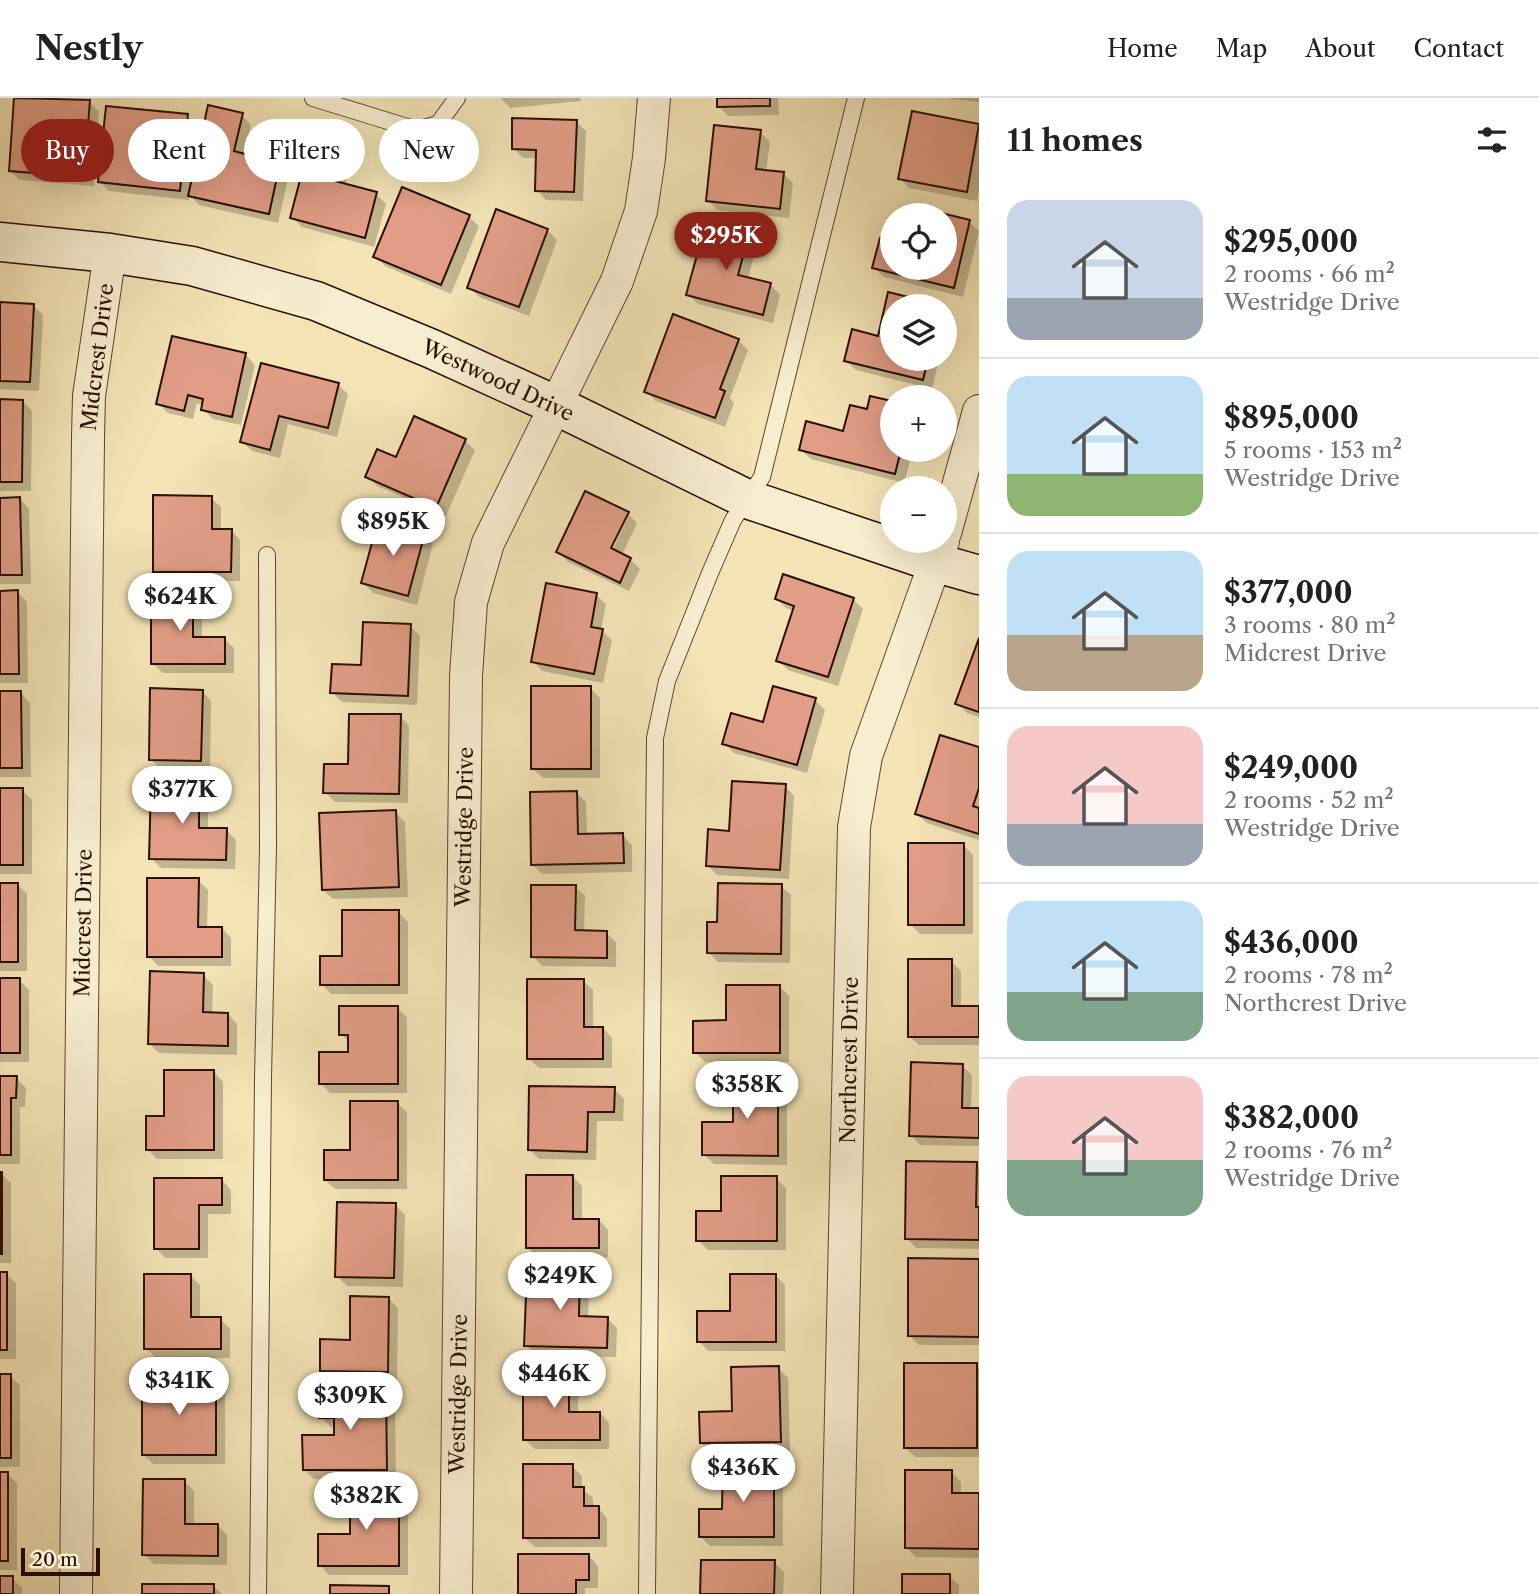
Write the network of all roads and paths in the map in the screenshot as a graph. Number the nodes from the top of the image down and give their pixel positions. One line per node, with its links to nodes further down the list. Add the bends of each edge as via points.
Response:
1 (313, 98): 2 (lane, via 417,130 438,124)
2 (457, 98)
3 (654, 98): 7 (street, Westridge Drive, via 641,211 617,281)
4 (856, 98): 10 (lane, via 762,477)
5 (0, 242): 6 (street, Westwood Drive)
6 (110, 253): 7 (street, Westwood Drive, via 192,267 316,301); 16 (street, Midcrest Drive, via 89,396)
7 (555, 405): 10 (street, Westwood Drive); 18 (street, Westridge Drive, via 488,543 471,602 466,676)
8 (979, 411): 9 (street, Northcrest Drive)
9 (957, 491)
10 (747, 499): 11 (street, Westwood Drive); 19 (lane, via 733,520 667,681 655,738)
11 (880, 531)
12 (939, 553): 20 (street, Northcrest Drive, via 866,756 854,827)
13 (951, 553): 15 (street, Westwood Drive)
14 (267, 555): 17 (lane)
15 (979, 575)
16 (76, 1594)
17 (258, 1594)
18 (456, 1594)
19 (647, 1594)
20 (837, 1594)

